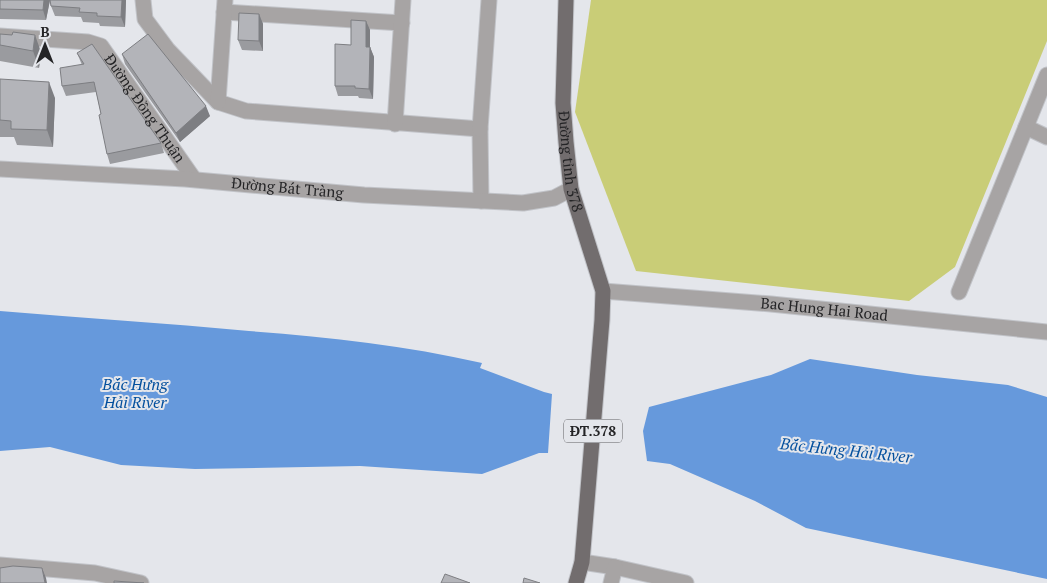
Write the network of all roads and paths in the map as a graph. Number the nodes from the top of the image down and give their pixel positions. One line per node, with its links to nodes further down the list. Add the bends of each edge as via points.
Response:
1 (143, 0): 9 (street, via 145,19 168,50)
2 (403, 0): 6 (street)
3 (489, 0): 12 (street)
4 (566, 0): 16 (main road, Đường tỉnh 378 / ĐT.378, via 563,104)
5 (224, 6): 6 (street); 9 (street)
6 (402, 24): 10 (street)
7 (0, 36): 15 (street, Đường Đồng Thuận, via 88,42 101,46)
8 (1047, 74): 11 (street)
9 (218, 102): 10 (street, via 246,111)
10 (395, 124): 12 (street)
11 (1026, 127): 13 (street); 19 (street)
12 (480, 129): 17 (street)
13 (1047, 137)
14 (0, 169): 15 (street, Đường Bát Tràng)
15 (194, 179): 17 (street, Đường Bát Tràng, via 364,195)
16 (571, 189): 17 (street, Đường Bát Tràng, via 542,201); 18 (main road, Đường tỉnh 378 / ĐT.378)
17 (481, 201)
18 (603, 291): 20 (street, Bac Hung Hai Road, via 771,304); 21 (main road, Đường tỉnh 378 / ĐT.378)
19 (959, 292)
20 (1047, 332)
21 (582, 562): 23 (street); 26 (main road, ĐT.378)
22 (0, 566): 24 (street)
23 (615, 567): 27 (street); 28 (street)
24 (96, 578): 25 (street)
25 (141, 583)
26 (576, 583)
27 (611, 583)
28 (686, 583)

